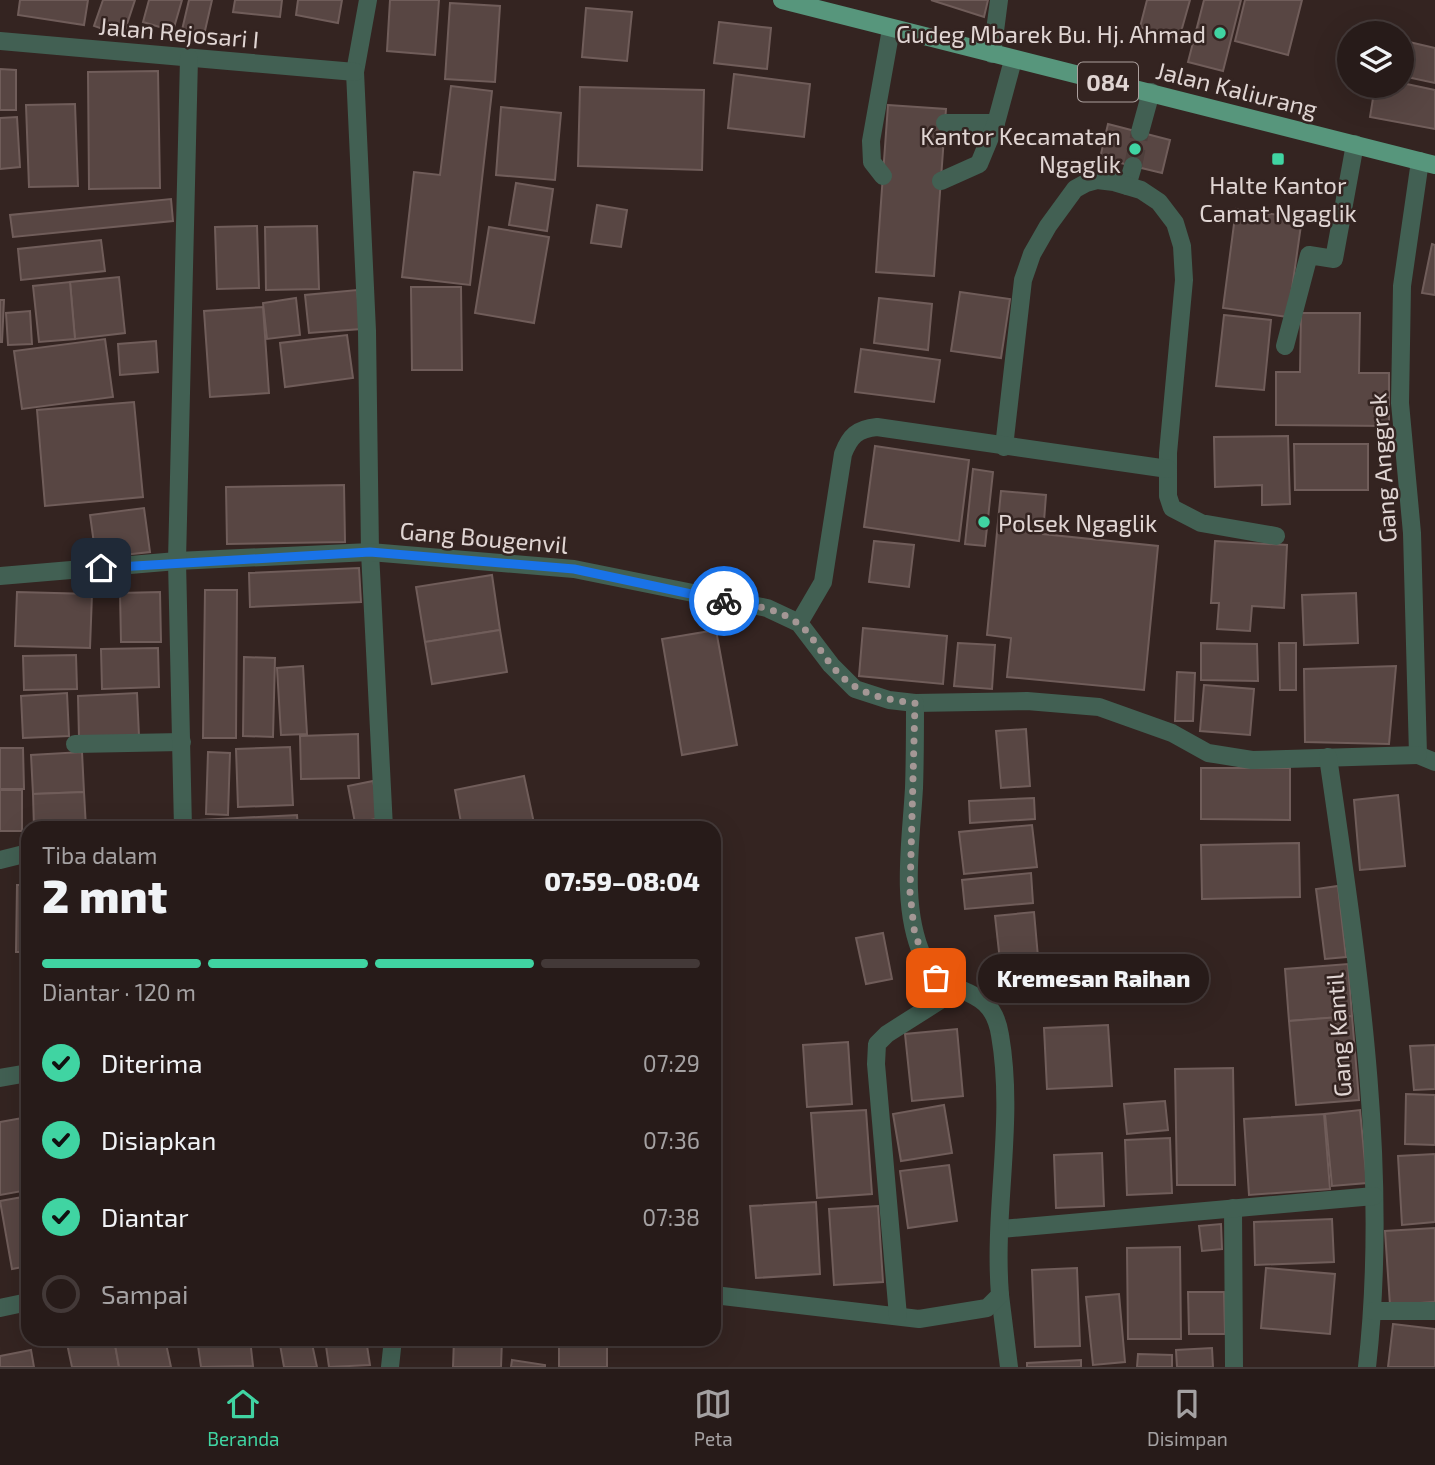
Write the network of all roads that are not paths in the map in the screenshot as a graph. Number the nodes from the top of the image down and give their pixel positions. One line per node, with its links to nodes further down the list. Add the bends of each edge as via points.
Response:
1 (368, 0): 9 (street)
2 (782, 0): 4 (main road, Jalan Kaliurang / 084)
3 (999, 0): 6 (street)
4 (891, 29): 6 (main road, Jalan Kaliurang / 084); 17 (street, via 881,116 870,154)
5 (0, 41): 7 (street, Jalan Rejosari I)
6 (992, 54): 8 (main road, Jalan Kaliurang / 084)
7 (189, 58): 9 (street, Jalan Rejosari I); 25 (street)
8 (1013, 60): 10 (main road, Jalan Kaliurang / 084); 11 (street)
9 (355, 72): 24 (street, via 367,331)
10 (1150, 92): 13 (street); 14 (main road, Jalan Kaliurang / 084)
11 (996, 122): 12 (street); 18 (street, via 979,163)
12 (945, 123)
13 (1140, 132)
14 (1355, 144): 15 (main road, Jalan Kaliurang / 084); 20 (street, via 1334,259 1309,255)
15 (1428, 163): 31 (street, Gang Anggrek, via 1402,286 1400,403 1412,533)
16 (1133, 166): 19 (street)
17 (883, 176)
18 (941, 181)
19 (1127, 186): 21 (street, via 1097,180 1074,189 1032,254 1023,280); 22 (street, via 1159,202 1175,223 1182,246 1184,280)
20 (1285, 346)
21 (1004, 447): 22 (street); 27 (street, via 877,427 851,436 837,480 823,582)
22 (1168, 469): 23 (street, via 1168,496 1181,515)
23 (1276, 536)
24 (370, 552): 25 (street, Gang Bougenvil); 27 (street, Gang Bougenvil, via 574,569 766,608); 35 (street)
25 (177, 561): 26 (street, Gang Bougenvil); 29 (street)
26 (0, 576)
27 (799, 623): 28 (street, Gang Bougenvil, via 855,690)
28 (915, 703): 32 (street, Gang Bougenvil, via 1027,701 1099,707 1172,733 1208,753 1252,760); 38 (street, via 909,873 914,929 923,958 936,978)
29 (181, 742): 30 (street); 34 (street)
30 (75, 744)
31 (1418, 755): 32 (street, Gang Bougenvil); 33 (street)
32 (1328, 757): 41 (street, Gang Kantil, via 1361,988)
33 (1435, 762)
34 (183, 821)
35 (384, 821)
36 (21, 855): 37 (street)
37 (0, 860)
38 (952, 987): 43 (street, via 988,1003 1000,1032 1007,1103); 50 (street, via 877,1044)
39 (21, 1074): 40 (street)
40 (0, 1078)
41 (1374, 1196): 42 (street); 48 (street, Gang Kantil)
42 (1233, 1208): 43 (street); 52 (street)
43 (1001, 1228): 44 (street)
44 (1000, 1295): 50 (street, via 987,1308 960,1315); 54 (street)
45 (721, 1297): 50 (street)
46 (21, 1304): 47 (street)
47 (0, 1308)
48 (1373, 1311): 49 (street); 55 (street, Gang Kantil)
49 (1435, 1311)
50 (898, 1316)
51 (392, 1346): 53 (street)
52 (1234, 1366)
53 (390, 1367)
54 (1009, 1367)
55 (1367, 1367)

